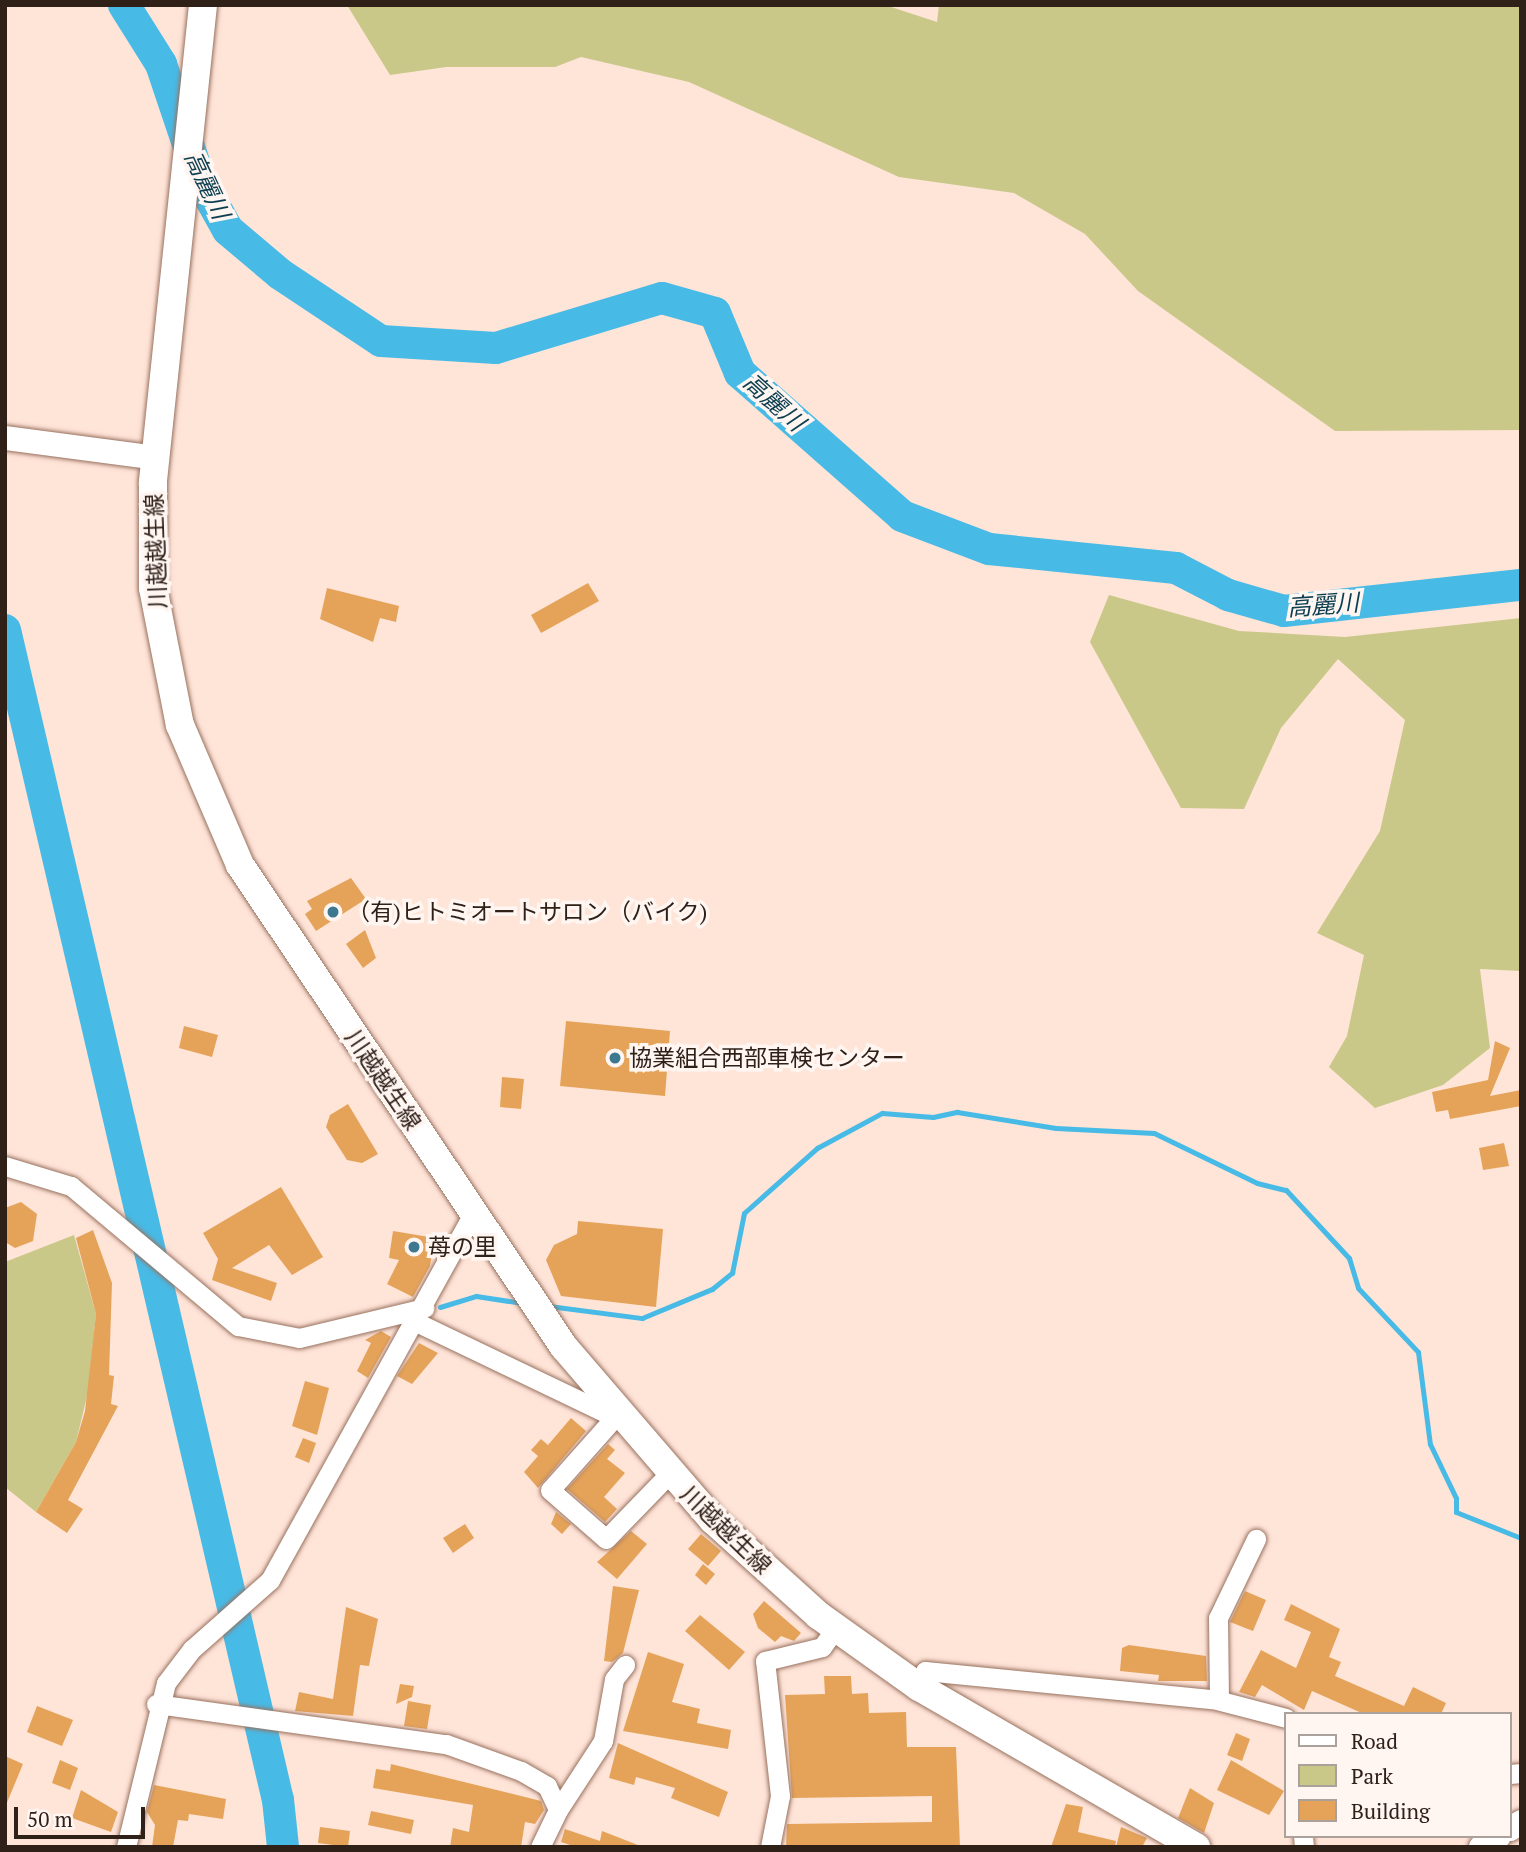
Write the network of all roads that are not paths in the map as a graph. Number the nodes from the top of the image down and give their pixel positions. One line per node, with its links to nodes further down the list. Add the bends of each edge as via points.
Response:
1 (202, 5): 3 (main road, 川越越生線)
2 (5, 438): 3 (street)
3 (156, 458): 5 (main road, 川越越生線, via 153,589 167,677 214,816 271,915)
4 (5, 1166): 6 (street, via 71,1186 238,1326 274,1338 299,1338)
5 (473, 1214): 6 (street); 7 (main road, 川越越生線)
6 (420, 1315): 7 (street); 14 (street, via 283,1560 250,1601 211,1631 175,1668)
7 (619, 1420): 8 (main road, 川越越生線); 8 (street, via 550,1490 606,1539)
8 (669, 1474): 10 (main road, 川越越生線)
9 (1256, 1539): 13 (street, via 1218,1618)
10 (836, 1628): 12 (main road, 川越越生線); 19 (street, via 822,1647 765,1661 780,1796)
11 (625, 1665): 16 (street, via 614,1679 603,1741)
12 (919, 1687): 13 (street, via 925,1671); 20 (main road, 川越越生線)
13 (1219, 1700): 15 (street)
14 (156, 1704): 16 (street, via 446,1744 534,1775); 17 (street)
15 (1284, 1717)
16 (558, 1810): 18 (street)
17 (126, 1847)
18 (540, 1847)
19 (770, 1847)
20 (1196, 1847)

